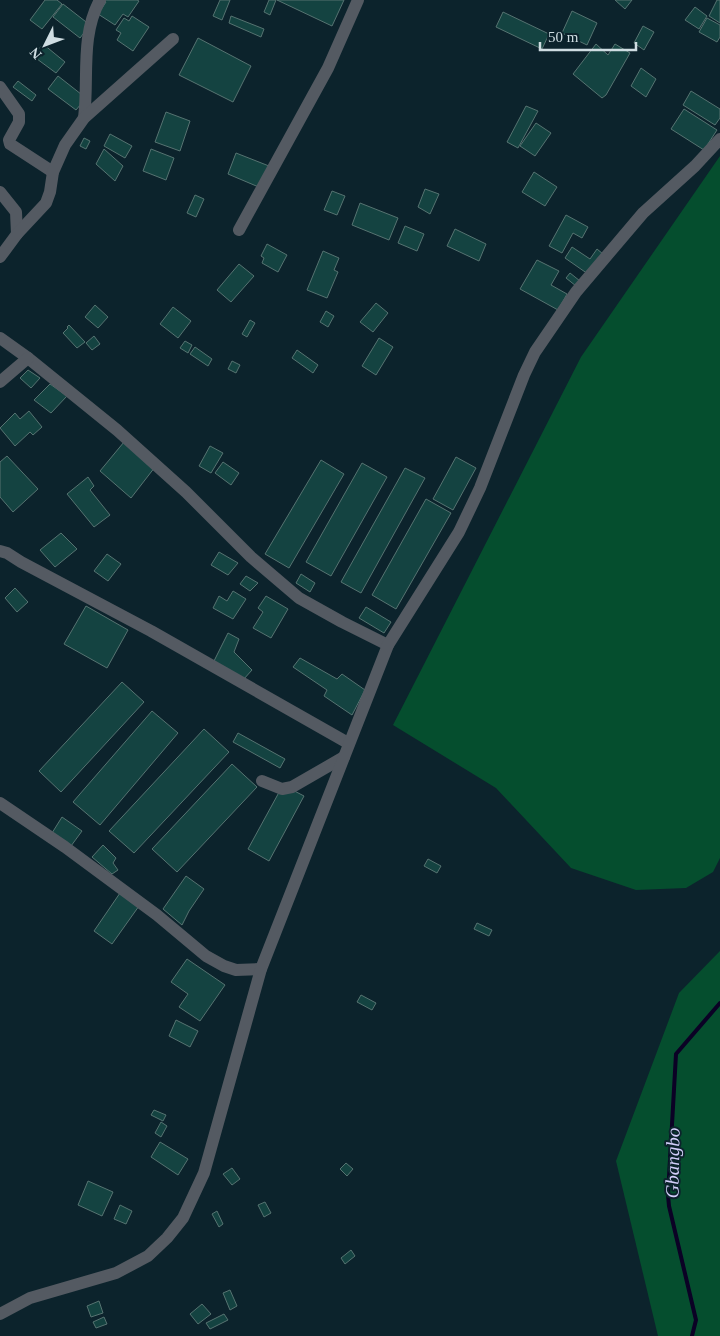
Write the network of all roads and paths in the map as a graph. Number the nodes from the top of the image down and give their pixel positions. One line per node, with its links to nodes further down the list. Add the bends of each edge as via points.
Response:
1 (100, 0): 5 (street, via 89,33)
2 (358, 0): 9 (street, via 328,68)
3 (173, 39): 5 (street)
4 (0, 87): 7 (street, via 19,114 10,144)
5 (84, 118): 7 (street, via 65,145)
6 (720, 139): 16 (street, via 643,213 576,292 535,352 459,532)
7 (53, 172): 10 (street, via 46,202)
8 (0, 192): 10 (street, via 16,212)
9 (240, 230)
10 (17, 234): 11 (street)
11 (0, 257)
12 (0, 338): 13 (street)
13 (28, 358): 14 (street); 16 (street, via 117,430 299,598)
14 (0, 382)
15 (0, 551): 17 (street, via 151,630)
16 (388, 645): 17 (street)
17 (348, 743): 18 (street)
18 (344, 757): 19 (street, via 282,790); 21 (street)
19 (262, 781)
20 (0, 803): 21 (street, via 157,915 206,956 236,970)
21 (261, 969): 22 (street, via 204,1173 184,1218 148,1256 116,1273 30,1298)
22 (0, 1314)

